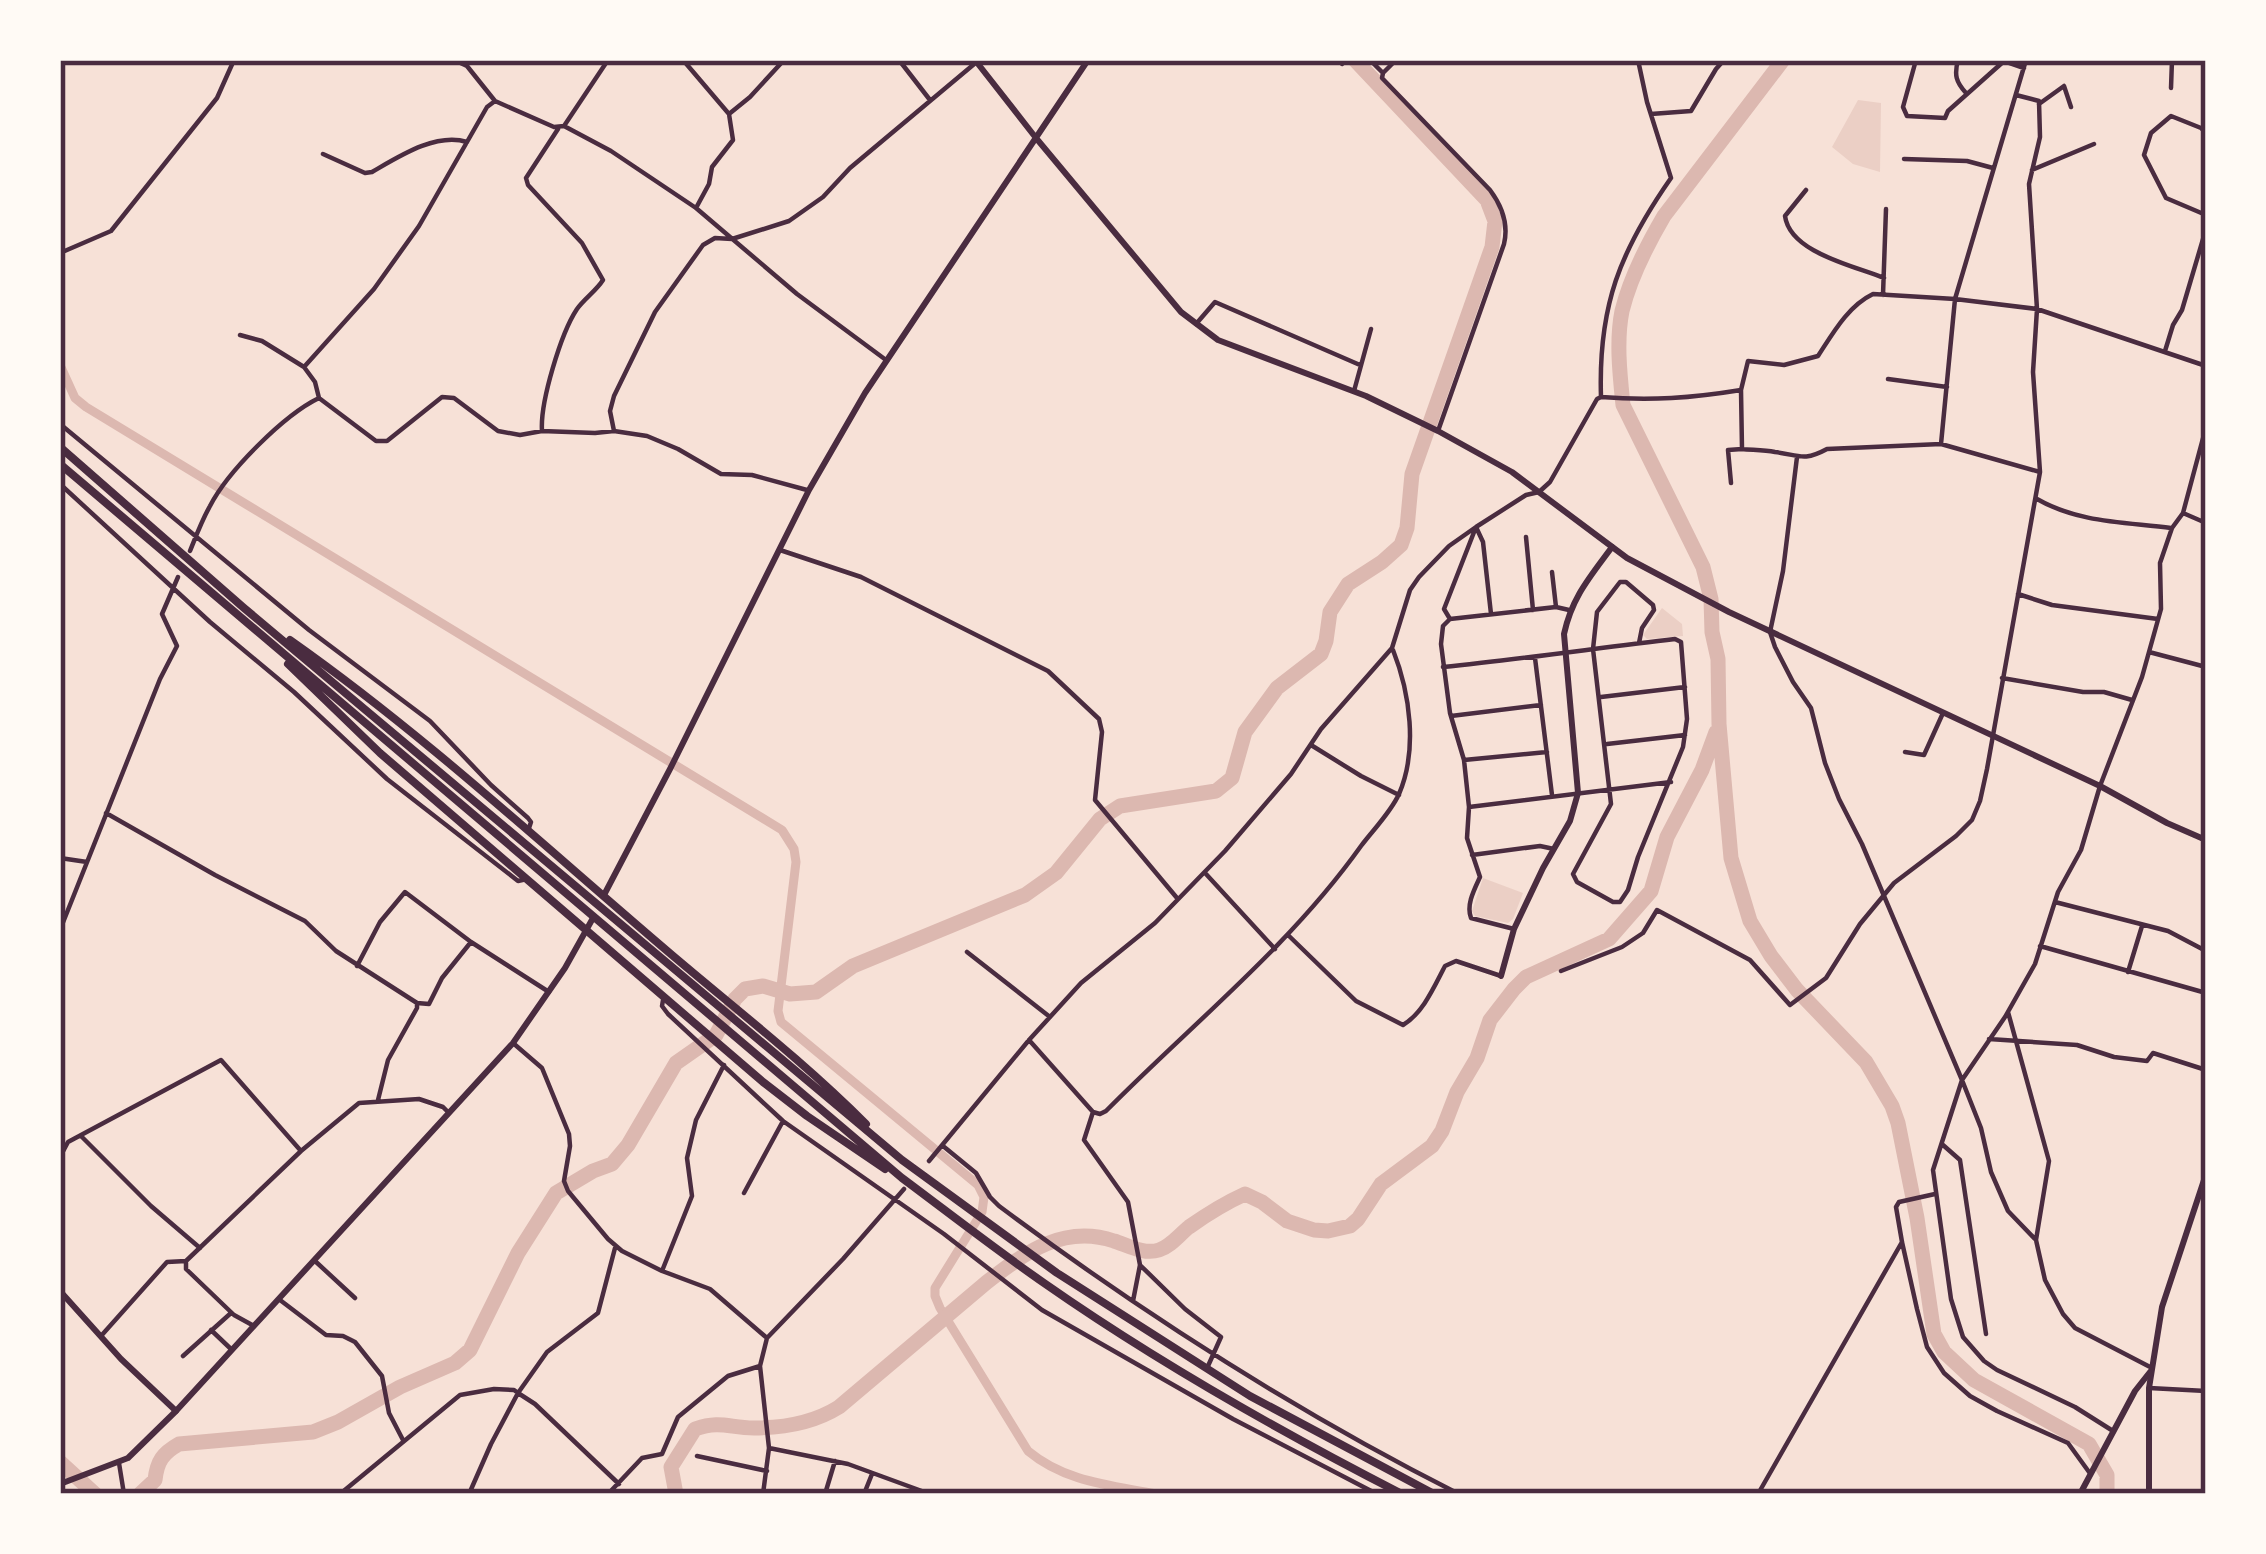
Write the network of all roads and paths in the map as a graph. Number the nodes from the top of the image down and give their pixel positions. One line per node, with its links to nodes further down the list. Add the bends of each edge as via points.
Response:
1 (234, 60): 45 (street, via 217,98 111,231)
2 (454, 60): 18 (street)
3 (608, 60): 30 (street)
4 (683, 60): 28 (street)
5 (784, 60): 28 (street)
6 (899, 60): 24 (street)
7 (1088, 60): 32 (main road)
8 (1370, 60): 20 (street)
9 (1396, 60): 20 (street)
10 (1638, 60): 29 (street)
11 (1724, 60): 29 (street, via 1691,111)
12 (1916, 60): 22 (street, via 1907,116 1945,118)
13 (1958, 60): 22 (street, via 1954,73)
14 (2026, 60): 19 (street)
15 (2172, 60): 21 (street)
16 (977, 61): 24 (street); 32 (main road)
17 (2002, 61): 19 (street); 22 (street)
18 (468, 63): 25 (street)
19 (2024, 68): 23 (street)
20 (1383, 73): 68 (street, via 1503,208 1504,244)
21 (2171, 88)
22 (1966, 93)
23 (2016, 95): 26 (street); 37 (street)
24 (931, 100): 44 (street, via 824,197 789,221)
25 (495, 101): 30 (street); 33 (street)
26 (2039, 104): 27 (street, via 2064,86); 38 (street)
27 (2071, 107)
28 (729, 114): 40 (street, via 734,140 712,167)
29 (1651, 114): 62 (street, via 1671,178 1619,268 1603,325)
30 (561, 126): 40 (street); 66 (street, via 526,178 603,280 578,307 554,365)
31 (2206, 133): 42 (street, via 2171,116 2151,134 2144,155 2166,198)
32 (1036, 138): 50 (main road); 54 (main road)
33 (467, 142): 35 (street, via 434,143 364,173); 57 (street, via 374,290)
34 (2094, 144): 38 (street)
35 (323, 154)
36 (1904, 159): 37 (street)
37 (1994, 169): 48 (street)
38 (2032, 170): 49 (street)
39 (1806, 190): 46 (street, via 1786,226 1837,263)
40 (696, 208): 44 (street)
41 (1886, 209): 46 (street)
42 (2206, 214)
43 (2206, 229): 53 (street)
44 (731, 238): 54 (street); 67 (street, via 703,245 655,312 614,396)
45 (60, 253)
46 (1884, 278): 47 (street)
47 (1883, 295): 48 (street); 61 (street, via 1860,300 1818,356 1784,365 1748,362)
48 (1955, 299): 49 (street); 59 (street)
49 (2037, 309): 53 (street); 74 (street)
50 (1196, 324): 55 (street, via 1216,302); 60 (main road, via 1232,346)
51 (1371, 329): 55 (street)
52 (240, 335): 57 (street)
53 (2165, 351): 56 (street)
54 (886, 360): 77 (main road)
55 (1360, 365): 60 (street)
56 (2206, 366)
57 (304, 367): 63 (street)
58 (1888, 379): 59 (street)
59 (1947, 387): 69 (street)
60 (1354, 391): 68 (main road)
61 (1742, 391): 62 (street); 71 (street)
62 (1603, 397): 78 (street)
63 (319, 398): 66 (street, via 376,441 387,441 442,397 498,430); 84 (street, via 298,408 224,485)
64 (60, 424): 84 (street)
65 (2206, 427): 80 (street)
66 (542, 430): 67 (street)
67 (614, 431): 77 (street, via 647,436 722,473)
68 (1437, 431): 78 (main road)
69 (1941, 444): 72 (street); 74 (street)
70 (60, 447): 96 (highway)
71 (1742, 449): 72 (street); 75 (street, via 1728,450)
72 (1797, 457): 100 (street)
73 (60, 464): 96 (highway)
74 (2040, 472): 79 (street)
75 (1731, 483)
76 (60, 484): 91 (street)
77 (809, 490): 88 (main road)
78 (1539, 492): 82 (street); 86 (main road)
79 (2037, 499): 83 (street, via 2087,518); 92 (street)
80 (2182, 513): 81 (street); 83 (street)
81 (2206, 523)
82 (1476, 527): 97 (street); 98 (street, via 1444,609); 102 (street, via 1419,577)
83 (2172, 528): 99 (street, via 2160,562)
84 (197, 535): 87 (street); 131 (street, via 430,721 528,818)
85 (1526, 537): 94 (street)
86 (1612, 547): 95 (main road); 100 (main road)
87 (190, 550)
88 (780, 550): 139 (main road); 141 (street, via 861,577 1048,671 1099,719 1095,800)
89 (1552, 572): 93 (street)
90 (178, 577): 91 (street)
91 (174, 588): 130 (street, via 162,614 177,646); 138 (street, via 412,801 518,881)
92 (2018, 594): 99 (street); 109 (street)
93 (1556, 607): 94 (street); 95 (street)
94 (1533, 610): 97 (street)
95 (1569, 610): 105 (main road)
96 (240, 611): 131 (highway, via 399,720); 138 (highway, via 380,753); 180 (highway); 182 (highway)
97 (1491, 614): 98 (street)
98 (1450, 619): 108 (street)
99 (2158, 620): 104 (street)
100 (1770, 632): 114 (main road); 140 (street, via 1811,708 1825,763)
101 (1639, 644): 103 (street); 103 (street, via 1653,604 1621,582 1597,612); 110 (street, via 1681,642)
102 (1392, 648): 118 (street); 127 (street, via 1410,747)
103 (1593, 649): 105 (street); 111 (street)
104 (2149, 652): 107 (street); 112 (street)
105 (1564, 655): 106 (street); 126 (main road)
106 (1535, 658): 108 (street); 113 (street)
107 (2206, 667)
108 (1443, 668): 115 (street)
109 (2002, 678): 112 (street); 117 (street)
110 (1684, 687): 111 (street); 116 (street)
111 (1599, 698): 119 (street)
112 (2132, 700): 124 (street)
113 (1541, 705): 115 (street); 120 (street)
114 (1943, 713): 117 (main road); 121 (street, via 1924,755)
115 (1451, 716): 122 (street)
116 (1685, 735): 119 (street); 123 (street)
117 (1992, 736): 124 (main road); 140 (street, via 1972,820)
118 (1311, 745): 127 (street); 137 (street)
119 (1605, 745): 125 (street)
120 (1547, 752): 122 (street); 128 (street)
121 (1905, 752)
122 (1464, 760): 129 (street)
123 (1671, 782): 125 (street); 125 (street, via 1620,902 1573,874)
124 (2100, 785): 132 (main road); 142 (street)
125 (1611, 790): 126 (street)
126 (1578, 794): 128 (street); 133 (main road)
127 (1399, 795): 147 (street)
128 (1553, 797): 129 (street)
129 (1469, 807): 134 (street)
130 (106, 813): 136 (street); 153 (street, via 305,921)
131 (528, 831): 139 (highway)
132 (2206, 840)
133 (1554, 849): 134 (street); 144 (main road)
134 (1472, 854): 144 (street, via 1480,877 1471,919)
135 (60, 858): 136 (street)
136 (87, 862): 145 (street)
137 (1204, 872): 141 (street); 150 (street)
138 (527, 879): 146 (highway)
139 (604, 894): 146 (main road); 180 (highway)
140 (1883, 897): 154 (street, via 1822,980 1790,1006 1750,960 1658,910 1622,947); 169 (street)
141 (1178, 898): 162 (street)
142 (2055, 902): 143 (street); 149 (street)
143 (2142, 925): 151 (street); 155 (street)
144 (1514, 929): 156 (main road)
145 (60, 931)
146 (587, 931): 157 (main road); 159 (highway)
147 (1288, 935): 150 (street); 156 (street, via 1356,1001 1403,1025 1444,966 1456,961)
148 (471, 942): 153 (street, via 405,892); 157 (street); 160 (street, via 429,1004)
149 (2040, 946): 155 (street); 161 (street)
150 (1275, 949): 171 (street, via 1106,1111)
151 (2206, 950)
152 (967, 952): 162 (street)
153 (357, 966): 160 (street)
154 (1561, 971)
155 (2128, 972): 158 (street)
156 (1501, 976)
157 (549, 993): 166 (main road)
158 (2206, 993)
159 (665, 997): 167 (street, via 662,1006); 182 (highway, via 807,1116)
160 (417, 1003): 170 (street)
161 (2008, 1012): 163 (street); 165 (street)
162 (1050, 1017): 164 (street)
163 (1989, 1039): 165 (street); 169 (street)
164 (1029, 1040): 171 (street); 176 (street)
165 (2016, 1040): 168 (street, via 2136,1061 2153,1053); 186 (street, via 2049,1161)
166 (513, 1043): 172 (main road); 188 (street, via 542,1068 569,1134 568,1191)
167 (724, 1065): 173 (street); 193 (street, via 696,1120 687,1158 692,1196)
168 (2206, 1070)
169 (1962, 1080): 175 (street); 186 (street, via 2008,1211)
170 (378, 1100): 172 (street, via 419,1099); 177 (street, via 359,1103)
171 (1094, 1112): 192 (street, via 1084,1140 1129,1202)
172 (449, 1113): 191 (main road)
173 (783, 1121): 183 (street); 185 (street)
174 (81, 1136): 177 (street, via 221,1060); 178 (street); 189 (street)
175 (1942, 1145): 184 (street); 201 (street, via 1960,1160)
176 (942, 1147): 179 (street); 197 (street, via 976,1173 999,1205)
177 (301, 1151): 189 (street)
178 (60, 1157)
179 (932, 1158)
180 (904, 1161): 239 (highway, via 1057,1273 1250,1396)
181 (2206, 1174): 209 (main road, via 2162,1307)
182 (903, 1183): 185 (street); 238 (highway, via 1169,1364)
183 (744, 1193)
184 (1933, 1195): 187 (street, via 1899,1202); 216 (street, via 1964,1336 1997,1370)
185 (893, 1200): 203 (street); 214 (street, via 1042,1310)
186 (2036, 1240): 209 (street, via 2045,1280 2075,1328)
187 (1902, 1242): 224 (street, via 1927,1347 1944,1373 1997,1412 2068,1443); 241 (street)
188 (616, 1247): 193 (street); 213 (street, via 598,1313 548,1352)
189 (200, 1248): 190 (street)
190 (186, 1261): 198 (street); 202 (street, via 167,1262)
191 (315, 1261): 195 (street); 196 (main road)
192 (1140, 1265): 197 (street); 206 (street, via 1221,1336)
193 (662, 1271): 203 (street, via 710,1289)
194 (60, 1291): 202 (main road)
195 (355, 1298)
196 (280, 1300): 199 (main road); 217 (street, via 326,1335 355,1342 382,1376)
197 (1132, 1301): 206 (street)
198 (231, 1313): 199 (street); 200 (street)
199 (255, 1326): 204 (main road)
200 (211, 1330): 204 (street); 205 (street)
201 (1985, 1334)
202 (101, 1336): 215 (main road)
203 (767, 1337): 207 (street)
204 (232, 1351): 215 (main road)
205 (183, 1356)
206 (1212, 1356): 208 (street); 240 (street)
207 (760, 1366): 218 (street); 226 (street, via 728,1376 678,1417 662,1454 642,1458)
208 (1208, 1366)
209 (2151, 1369): 211 (main road); 216 (main road)
210 (1197, 1388): 214 (street)
211 (2149, 1388): 212 (street); 243 (main road)
212 (2206, 1391)
213 (518, 1393): 217 (street, via 460,1395); 226 (street); 230 (street)
214 (1193, 1396): 237 (street)
215 (176, 1411): 221 (main road)
216 (2112, 1434): 224 (main road)
217 (403, 1440): 229 (street)
218 (769, 1448): 220 (street); 222 (street)
219 (697, 1456): 222 (street)
220 (835, 1461): 223 (street); 233 (street)
221 (119, 1463): 225 (main road); 228 (street)
222 (767, 1472): 232 (street)
223 (872, 1474): 227 (street); 234 (street)
224 (2090, 1474): 242 (main road)
225 (60, 1484)
226 (619, 1484): 231 (street)
227 (909, 1485): 235 (street); 236 (street)
228 (124, 1494)
229 (340, 1494)
230 (470, 1494)
231 (608, 1494)
232 (763, 1494)
233 (825, 1494)
234 (864, 1494)
235 (905, 1494)
236 (930, 1494)
237 (1377, 1494)
238 (1402, 1494)
239 (1434, 1494)
240 (1459, 1494)
241 (1758, 1494)
242 (2080, 1494)
243 (2149, 1494)

